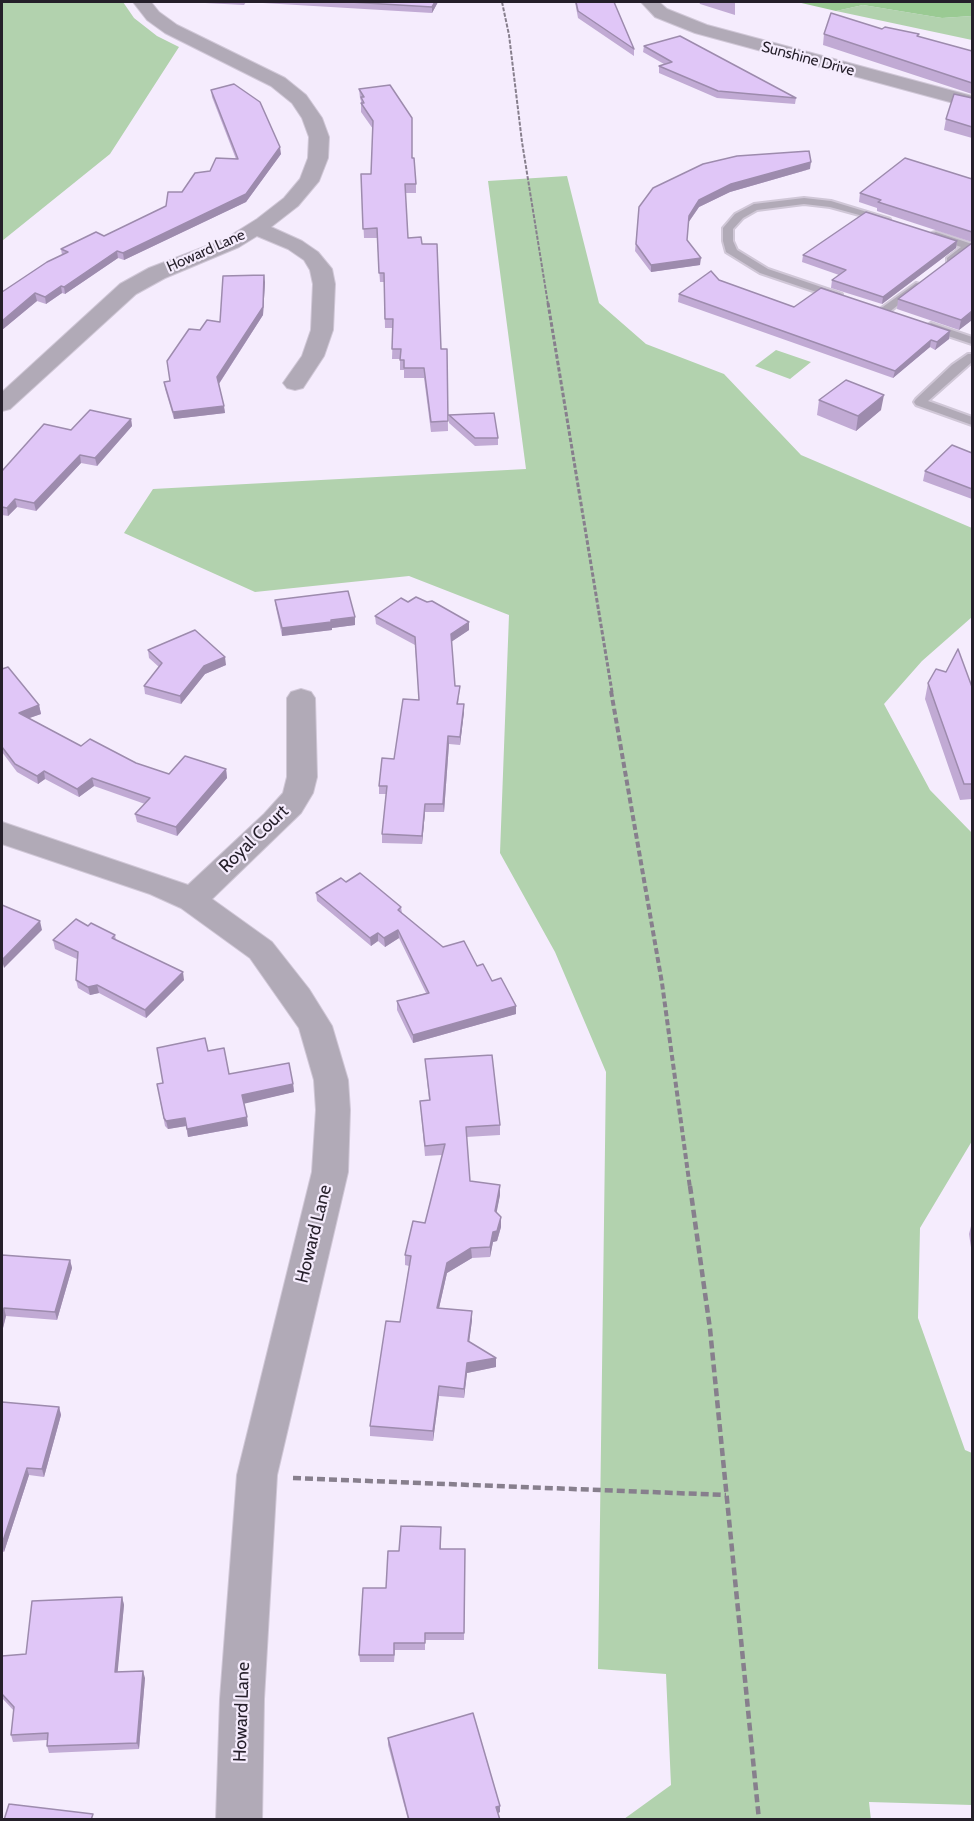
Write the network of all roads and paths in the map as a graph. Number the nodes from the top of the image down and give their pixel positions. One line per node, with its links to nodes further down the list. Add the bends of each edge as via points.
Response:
1 (142, 2): 6 (street, Howard Lane, via 171,29 278,82 299,99 312,118 319,137 318,158 309,181 291,202)
2 (502, 2): 24 (path, via 605,655 662,983 710,1329)
3 (650, 2): 4 (street, Sunshine Drive, via 679,22 761,53)
4 (972, 102)
5 (895, 221): 10 (lane, via 804,201 754,207 728,228 732,252 748,262)
6 (255, 229): 17 (street, via 295,245 321,269 322,330 313,356); 18 (street, Howard Lane, via 128,289)
7 (927, 232): 8 (lane, via 969,246)
8 (941, 268)
9 (922, 282): 11 (lane)
10 (851, 300)
11 (883, 311)
12 (915, 322): 13 (lane)
13 (972, 341)
14 (972, 357): 15 (lane)
15 (957, 368): 16 (lane); 19 (lane, via 920,402)
16 (972, 374)
17 (295, 383)
18 (2, 404)
19 (972, 420)
20 (301, 698): 22 (street, Royal Court, via 302,777 298,793 275,821)
21 (2, 832): 22 (street, Howard Lane, via 161,885)
22 (192, 900): 23 (street, Howard Lane, via 261,950 280,974 315,1026 331,1080 330,1172)
23 (256, 1476): 24 (path); 25 (street, Howard Lane, via 245,1627)
24 (726, 1495): 26 (path)
25 (239, 1820)
26 (759, 1820)

